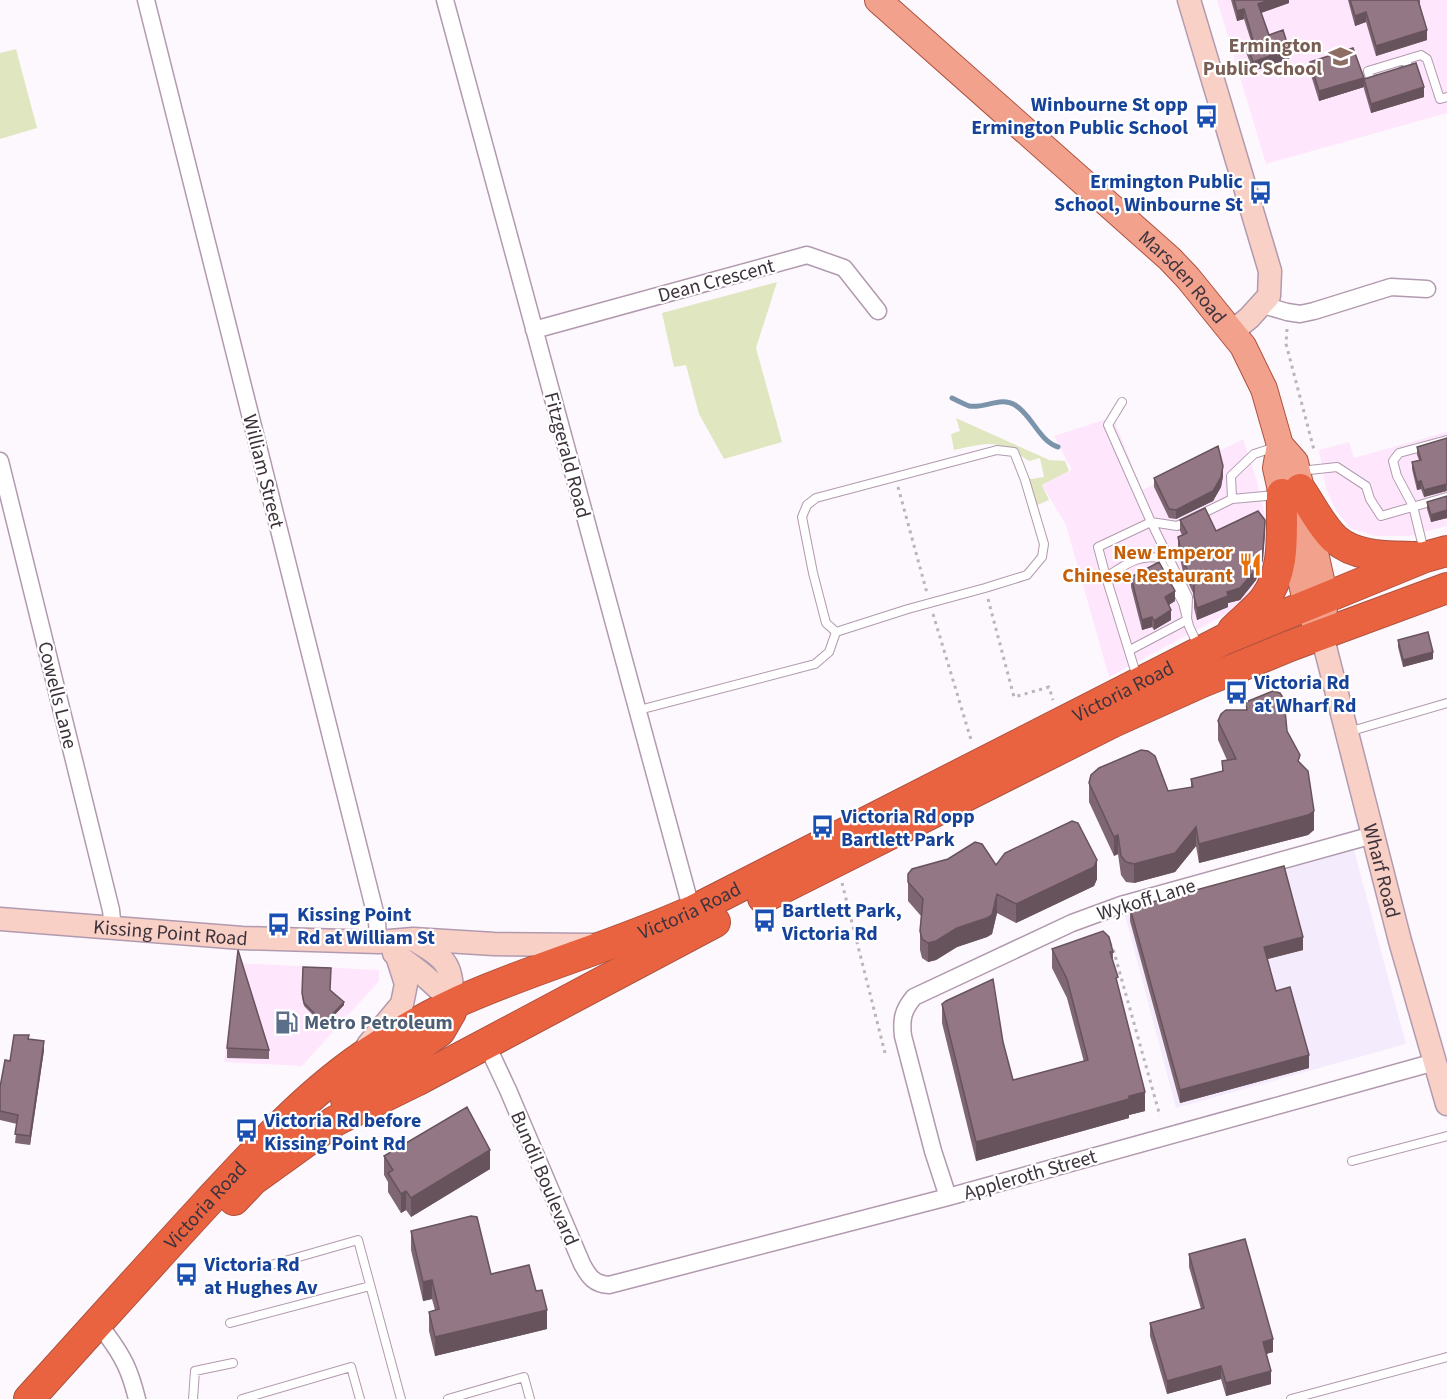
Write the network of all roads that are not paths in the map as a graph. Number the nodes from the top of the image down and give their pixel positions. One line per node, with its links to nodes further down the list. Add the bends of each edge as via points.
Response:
1 (146, 0): 39 (street, William Street, via 377,921)
2 (445, 0): 10 (street, Fitzgerald Road)
3 (878, 0): 11 (main road, Marsden Road, via 1170,259)
4 (1189, 0): 8 (street, via 1270,271 1271,292)
5 (1406, 60): 6 (lane, via 1425,57 1440,99)
6 (1447, 97)
7 (1426, 289): 8 (street, via 1390,287 1300,314)
8 (1263, 305): 11 (street)
9 (878, 311): 10 (street, Dean Crescent, via 844,267 807,255)
10 (534, 330): 32 (street, Fitzgerald Road)
11 (1233, 331): 14 (main road, Marsden Road, via 1264,389)
12 (1122, 402): 20 (lane, via 1108,425)
13 (1447, 440): 19 (lane, via 1399,453 1393,460 1397,477)
14 (1280, 446): 16 (main road, Marsden Road, via 1276,468); 18 (lane, via 1254,454 1231,476)
15 (0, 461): 37 (street, Cowells Lane)
16 (1299, 481): 18 (lane); 19 (lane, via 1337,467 1366,486 1381,516); 21 (highway, via 1328,531 1344,545 1374,555); 24 (main road, Marsden Road); 28 (highway, via 1274,583 1263,600)
17 (1447, 497): 19 (lane)
18 (1232, 499): 20 (lane, via 1177,526)
19 (1413, 506): 21 (lane)
20 (1151, 522): 22 (lane, via 1098,547); 25 (lane, via 1188,597)
21 (1436, 554): 24 (highway, Victoria Road)
22 (1106, 577): 25 (lane, via 1136,558 1159,558 1183,603); 29 (lane)
23 (1447, 588): 27 (highway, Victoria Road)
24 (1316, 602): 27 (main road, Marsden Road); 28 (highway, Victoria Road)
25 (1187, 620): 28 (lane); 29 (lane)
26 (836, 632): 26 (lane, via 826,622 813,573 802,517 807,505 816,498 997,450 1014,452 1044,544 1042,557 1027,574); 32 (lane, via 829,652 815,664)
27 (1322, 635): 33 (street, Wharf Road); 41 (highway, Victoria Road, via 1113,722)
28 (1213, 645): 30 (highway, Victoria Road)
29 (1130, 650): 30 (lane)
30 (1139, 683): 35 (highway, Victoria Road)
31 (1447, 703): 33 (lane)
32 (639, 710): 35 (street, Fitzgerald Road)
33 (1347, 732): 34 (street, Wharf Road)
34 (1373, 835): 45 (street, Wharf Road); 51 (street, Wykoff Lane, via 1121,904 914,997 904,1008 901,1022)
35 (692, 911): 40 (highway, Victoria Road)
36 (0, 919): 37 (street, Kissing Point Road)
37 (113, 929): 39 (street, Kissing Point Road)
38 (413, 939): 39 (street, Kissing Point Road); 40 (street, Kissing Point Road); 43 (street, via 448,966 452,973)
39 (378, 942): 42 (street)
40 (608, 945): 43 (highway, Victoria Road)
41 (665, 947): 43 (highway, via 494,1006); 44 (highway, Victoria Road)
42 (397, 956): 43 (street, via 436,984); 46 (street, via 406,984 402,1004)
43 (453, 1004): 46 (highway, Victoria Road); 50 (highway, via 440,1031 296,1137)
44 (486, 1043): 50 (highway, Victoria Road, via 335,1121); 53 (street, Bundil Boulevard, via 588,1276 601,1285)
45 (1435, 1062): 47 (street, Wharf Road); 51 (street, Appleroth Street)
46 (349, 1066): 59 (highway, Victoria Road, via 249,1157)
47 (1447, 1104)
48 (1447, 1136): 49 (lane)
49 (1352, 1161)
50 (253, 1180): 56 (highway, Victoria Road)
51 (948, 1197): 53 (street, Appleroth Street)
52 (264, 1267): 54 (lane, via 358,1240)
53 (624, 1281)
54 (370, 1286): 55 (lane); 65 (lane)
55 (230, 1323)
56 (107, 1335): 60 (highway, Victoria Road); 61 (street, via 123,1357)
57 (1447, 1357): 68 (lane)
58 (233, 1363): 62 (lane, via 195,1371)
59 (28, 1399)
60 (47, 1399)
61 (138, 1399)
62 (193, 1399)
63 (242, 1399): 64 (lane, via 351,1367)
64 (360, 1399)
65 (400, 1399)
66 (448, 1399): 67 (lane, via 524,1377)
67 (530, 1399)
68 (1290, 1399)

